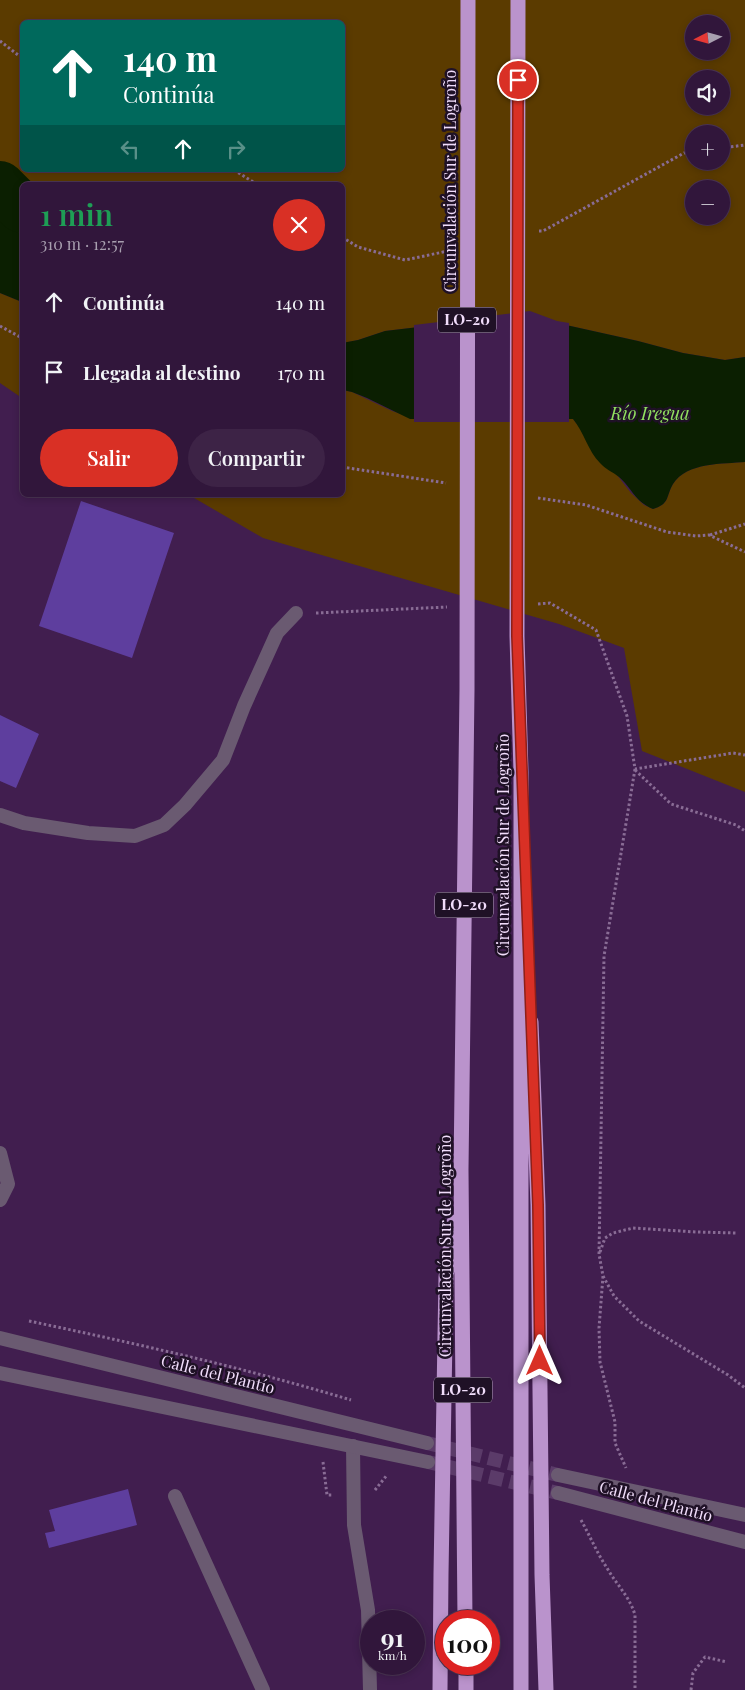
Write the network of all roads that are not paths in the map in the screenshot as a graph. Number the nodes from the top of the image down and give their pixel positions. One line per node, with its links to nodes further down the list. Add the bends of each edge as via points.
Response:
1 (468, 0): 8 (highway, Circunvalación Sur de Logroño / LO-20, via 467,690)
2 (518, 0): 4 (highway, Circunvalación Sur de Logroño / LO-20, via 517,636)
3 (296, 614): 5 (street, via 277,634 223,760 164,825 135,836 88,833 24,823)
4 (521, 772): 25 (highway, Circunvalación Sur de Logroño / LO-20); 26 (highway, via 538,1205)
5 (0, 815)
6 (0, 1153): 7 (street, via 8,1184)
7 (0, 1200)
8 (459, 1205): 19 (highway, Circunvalación Sur de Logroño / LO-20); 23 (highway, via 446,1277)
9 (0, 1338): 11 (street, Calle del Plantío)
10 (0, 1373): 12 (street)
11 (427, 1444)
12 (352, 1446): 13 (street); 22 (street, via 354,1525 368,1610)
13 (428, 1462)
14 (558, 1475): 17 (street, Calle del Plantío)
15 (558, 1493): 18 (street, Calle del Plantío)
16 (175, 1496): 21 (street)
17 (745, 1515)
18 (745, 1542)
19 (465, 1610)
20 (466, 1675): 24 (highway)
21 (263, 1690)
22 (370, 1690)
23 (440, 1690)
24 (466, 1690)
25 (521, 1690)
26 (546, 1690)

